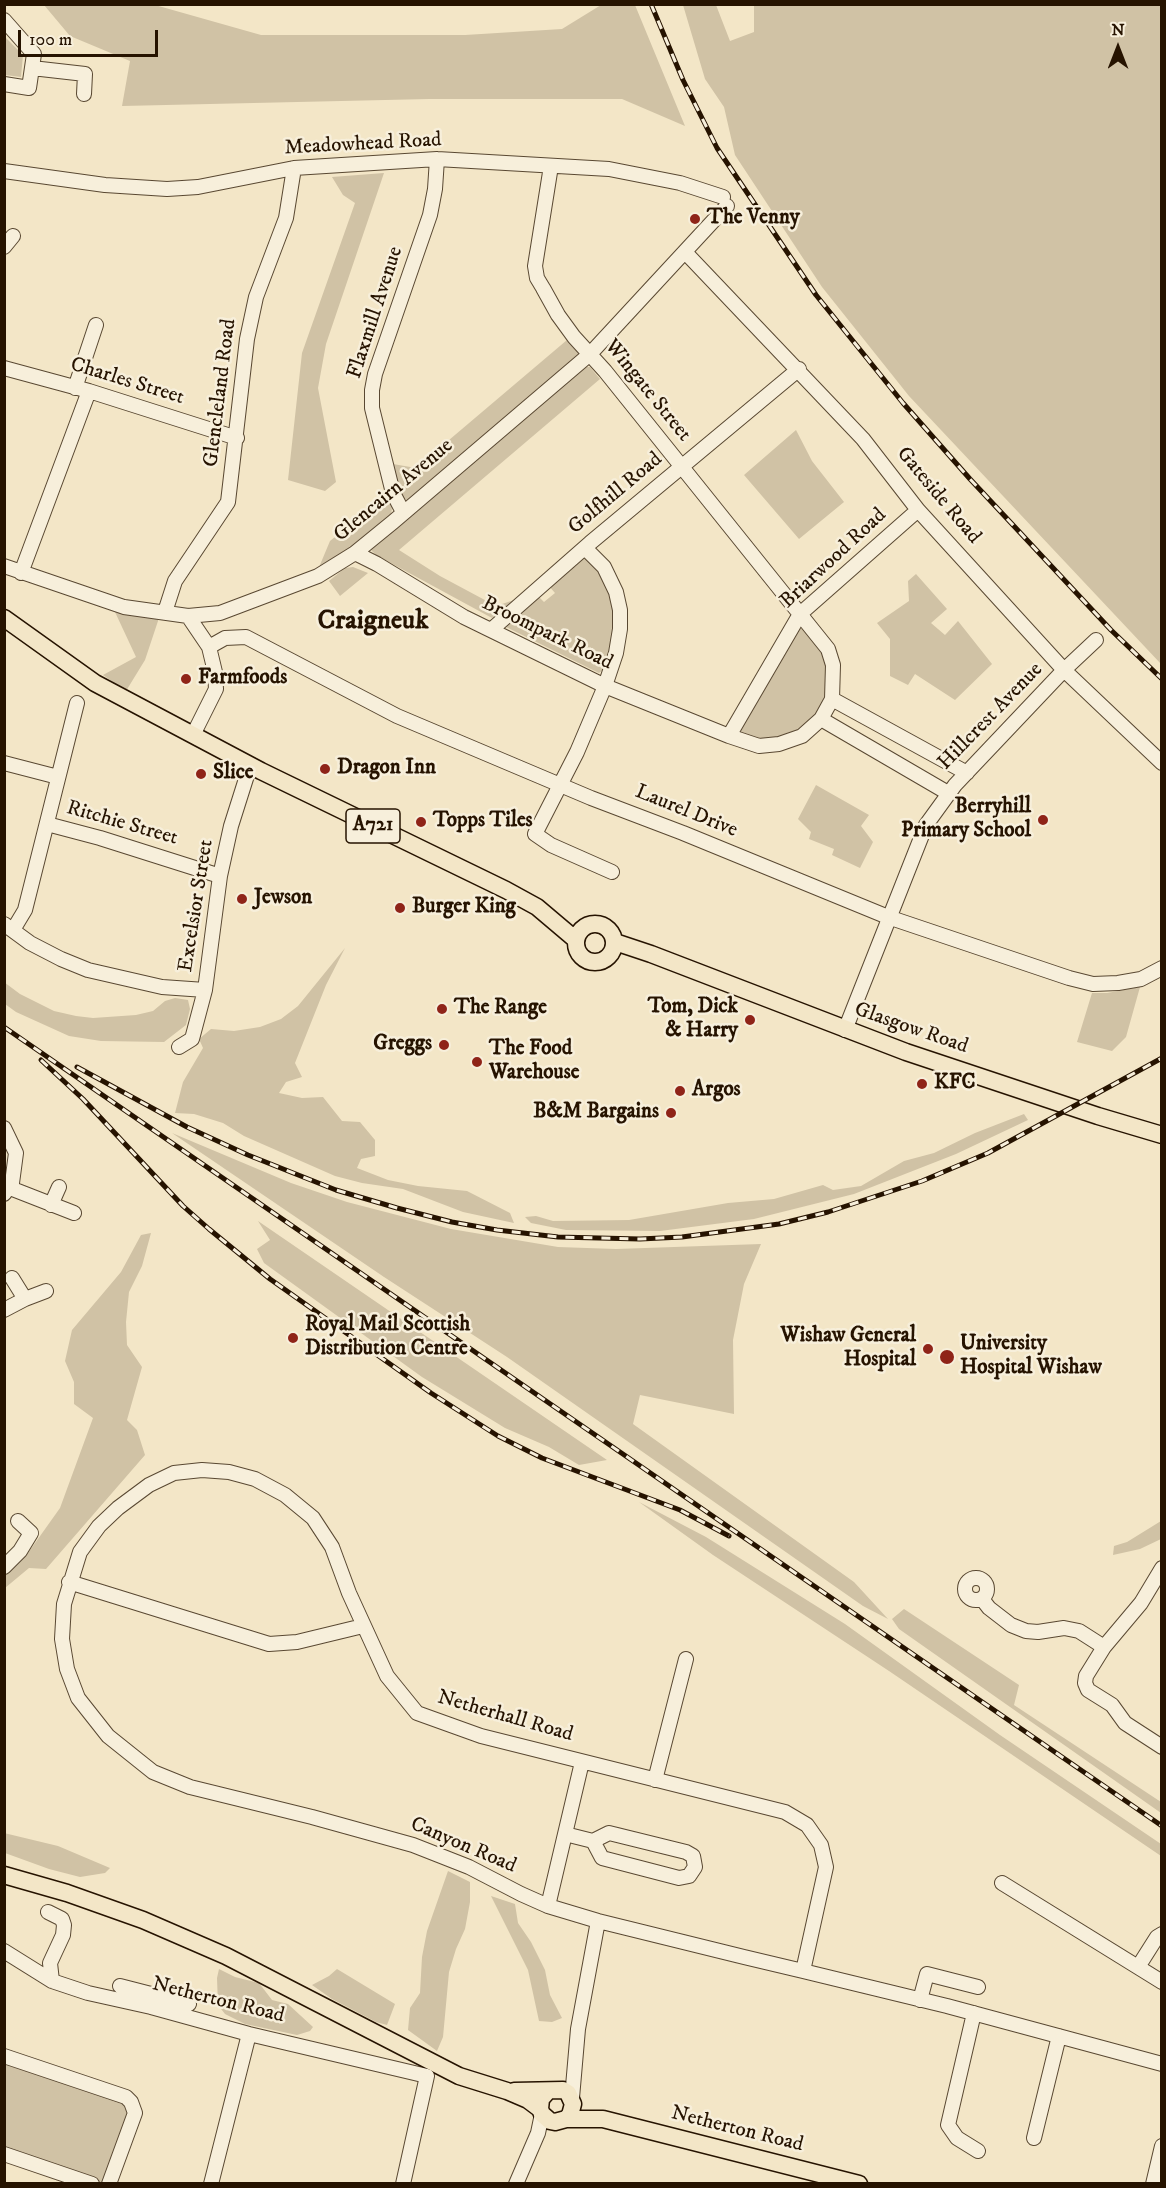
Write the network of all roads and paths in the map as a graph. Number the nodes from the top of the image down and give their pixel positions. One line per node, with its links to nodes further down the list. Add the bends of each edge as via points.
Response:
1 (4, 20): 2 (street, via 34,54)
2 (32, 68): 3 (street, via 29,88); 4 (street, via 85,74)
3 (4, 84)
4 (84, 94)
5 (437, 159): 6 (street, Meadowhead Road); 7 (street, Meadowhead Road); 20 (street, Flaxmill Avenue, via 430,215 372,390 372,408 393,493)
6 (551, 166): 9 (street, Meadowhead Road, via 609,169 680,183); 12 (street, Wingate Street, via 537,278 558,315)
7 (294, 168): 8 (street, Meadowhead Road, via 198,188 157,189); 17 (street, Glencleland Road, via 286,218 256,297 247,339)
8 (4, 171)
9 (725, 201): 10 (street, Glencairn Avenue)
10 (686, 252): 12 (street, Glencairn Avenue); 14 (street, Gateside Road)
11 (96, 325): 15 (street)
12 (590, 354): 18 (street, Wingate Street); 20 (street, Glencairn Avenue)
13 (4, 368): 15 (street, Charles Street)
14 (799, 369): 18 (street, Golfhill Road); 19 (street, Gateside Road, via 863,439)
15 (75, 388): 16 (street, Charles Street)
16 (89, 392): 17 (street, Charles Street); 24 (street)
17 (237, 438): 25 (street, Glencleland Road, via 228,502 175,581)
18 (681, 466): 21 (street, Golfhill Road); 26 (street, Wingate Street)
19 (918, 510): 26 (street, Briarwood Road); 32 (street, Gateside Road)
20 (403, 512): 22 (street, Glencairn Avenue)
21 (585, 548): 29 (street, Golfhill Road); 33 (street, via 604,567 620,610 616,653)
22 (355, 553): 27 (street, Glencairn Avenue, via 304,583 220,613); 29 (street, Broompark Road)
23 (4, 566): 24 (street, Glencairn Avenue)
24 (21, 573): 25 (street, Glencairn Avenue, via 124,607)
25 (165, 612): 27 (street, Glencairn Avenue)
26 (800, 614): 34 (street, Wingate Street, via 828,649 833,665); 38 (street, Briarwood Road)
27 (188, 616): 31 (street)
28 (4, 618): 37 (main road, A721, via 95,683)
29 (491, 630): 33 (street, Broompark Road)
30 (1096, 640): 32 (street, Hillcrest Avenue)
31 (209, 647): 37 (street, via 216,689); 44 (street, Laurel Drive, via 225,638 246,637 398,716)
32 (1064, 670): 40 (street, Gateside Road); 42 (street, Hillcrest Avenue)
33 (605, 686): 38 (street, Broompark Road); 44 (street)
34 (832, 699): 36 (street); 42 (street)
35 (77, 703): 43 (street)
36 (821, 719): 38 (street, Broompark Road, via 802,736 779,744 759,746); 45 (street)
37 (193, 735): 41 (main road, A721)
38 (729, 736)
39 (4, 763): 43 (street)
40 (1161, 763)
41 (250, 766): 48 (street, Excelsior Street); 51 (main road, A721, via 506,890)
42 (966, 773): 45 (street, Hillcrest Avenue)
43 (58, 777): 46 (street)
44 (562, 784): 47 (street, via 535,834); 49 (street, Laurel Drive)
45 (948, 793): 49 (street, Hillcrest Avenue, via 926,825)
46 (47, 824): 48 (street, Ritchie Street); 50 (street, via 25,910)
47 (612, 872)
48 (220, 876): 54 (street, Excelsior Street)
49 (888, 917): 53 (street, Laurel Drive, via 1093,984 1141,979); 55 (street, Hillcrest Avenue)
50 (9, 927): 54 (street, via 30,943 88,970 162,987)
51 (578, 936): 52 (main road, A721, via 590,925 601,925 611,932); 52 (main road, A721, via 580,956 589,962 602,962)
52 (613, 948): 55 (main road, Glasgow Road / A721, via 651,954)
53 (1161, 968)
54 (205, 990): 56 (street, Excelsior Street, via 192,1039)
55 (845, 1030): 58 (main road, Glasgow Road / A721)
56 (178, 1047)
57 (4, 1128): 60 (street, via 16,1154)
58 (1161, 1135)
59 (59, 1187): 61 (street)
60 (7, 1191): 61 (street)
61 (51, 1205): 62 (street)
62 (74, 1213)
63 (12, 1278): 65 (street)
64 (46, 1291): 65 (street)
65 (25, 1299): 66 (street)
66 (4, 1310)
67 (18, 1521): 69 (street, via 31,1533)
68 (80, 1552): 71 (street, Canyon Road); 73 (street, Netherhall Road, via 99,1526 149,1485 174,1473 229,1472 255,1479 313,1518 332,1547)
69 (4, 1567)
70 (1161, 1568): 74 (street, via 1141,1603)
71 (69, 1582): 73 (street, via 269,1644 297,1642); 83 (street, Canyon Road, via 62,1639 67,1669 78,1698 108,1736 153,1772 190,1787 413,1845 470,1867)
72 (982, 1599): 74 (street, via 1011,1625 1026,1631 1079,1631)
73 (363, 1626): 77 (street, Netherhall Road, via 387,1676 417,1713 481,1736)
74 (1104, 1647): 76 (street, via 1086,1676 1088,1690 1112,1705 1125,1723)
75 (686, 1659): 78 (street)
76 (1161, 1747)
77 (582, 1762): 78 (street, Netherhall Road); 79 (street)
78 (655, 1780): 89 (street, Netherhall Road, via 785,1812 801,1819 813,1831 824,1852 825,1875)
79 (565, 1834): 80 (street); 83 (street)
80 (594, 1841): 80 (street, via 602,1858 613,1861 682,1878 692,1874 695,1867 695,1860 686,1852 609,1833)
81 (4, 1875): 104 (main road, via 143,1920 237,1961 459,2076)
82 (1002, 1883): 88 (street)
83 (549, 1906): 85 (street, Canyon Road)
84 (48, 1912): 90 (street, via 62,1919 64,1925 50,1963)
85 (598, 1921): 89 (street, Canyon Road); 101 (street)
86 (1161, 1934): 88 (street)
87 (4, 1951): 90 (street, Netherton Road)
88 (1137, 1967): 91 (street)
89 (802, 1971): 94 (street, Canyon Road)
90 (52, 1981): 95 (street, Netherton Road, via 88,1993)
91 (1161, 1982)
92 (120, 1986): 95 (street)
93 (978, 1987): 94 (street, via 927,1974)
94 (920, 2000): 97 (street, Canyon Road)
95 (153, 2001): 96 (street); 98 (street, Netherton Road)
96 (189, 2004)
97 (974, 2013): 99 (street, Canyon Road); 110 (street, via 948,2125 957,2138)
98 (249, 2034): 114 (street); 115 (street, Netherton Road, via 427,2076)
99 (1059, 2036): 102 (street, Canyon Road); 107 (street)
100 (5, 2056): 113 (street, via 131,2102 135,2113)
101 (575, 2056): 103 (street); 106 (street)
102 (1161, 2064)
103 (551, 2090): 104 (main road); 105 (main road, via 541,2099); 106 (main road, via 564,2090)
104 (507, 2091): 105 (main road)
105 (541, 2111): 106 (main road, via 550,2121); 109 (street)
106 (568, 2111): 109 (street); 117 (main road, Netherton Road)
107 (1035, 2138)
108 (1161, 2146): 118 (street)
109 (532, 2150): 116 (street)
110 (978, 2151)
111 (4, 2154): 112 (street)
112 (92, 2184)
113 (109, 2184)
114 (211, 2184)
115 (403, 2184)
116 (516, 2184)
117 (859, 2184)
118 (1153, 2184)

